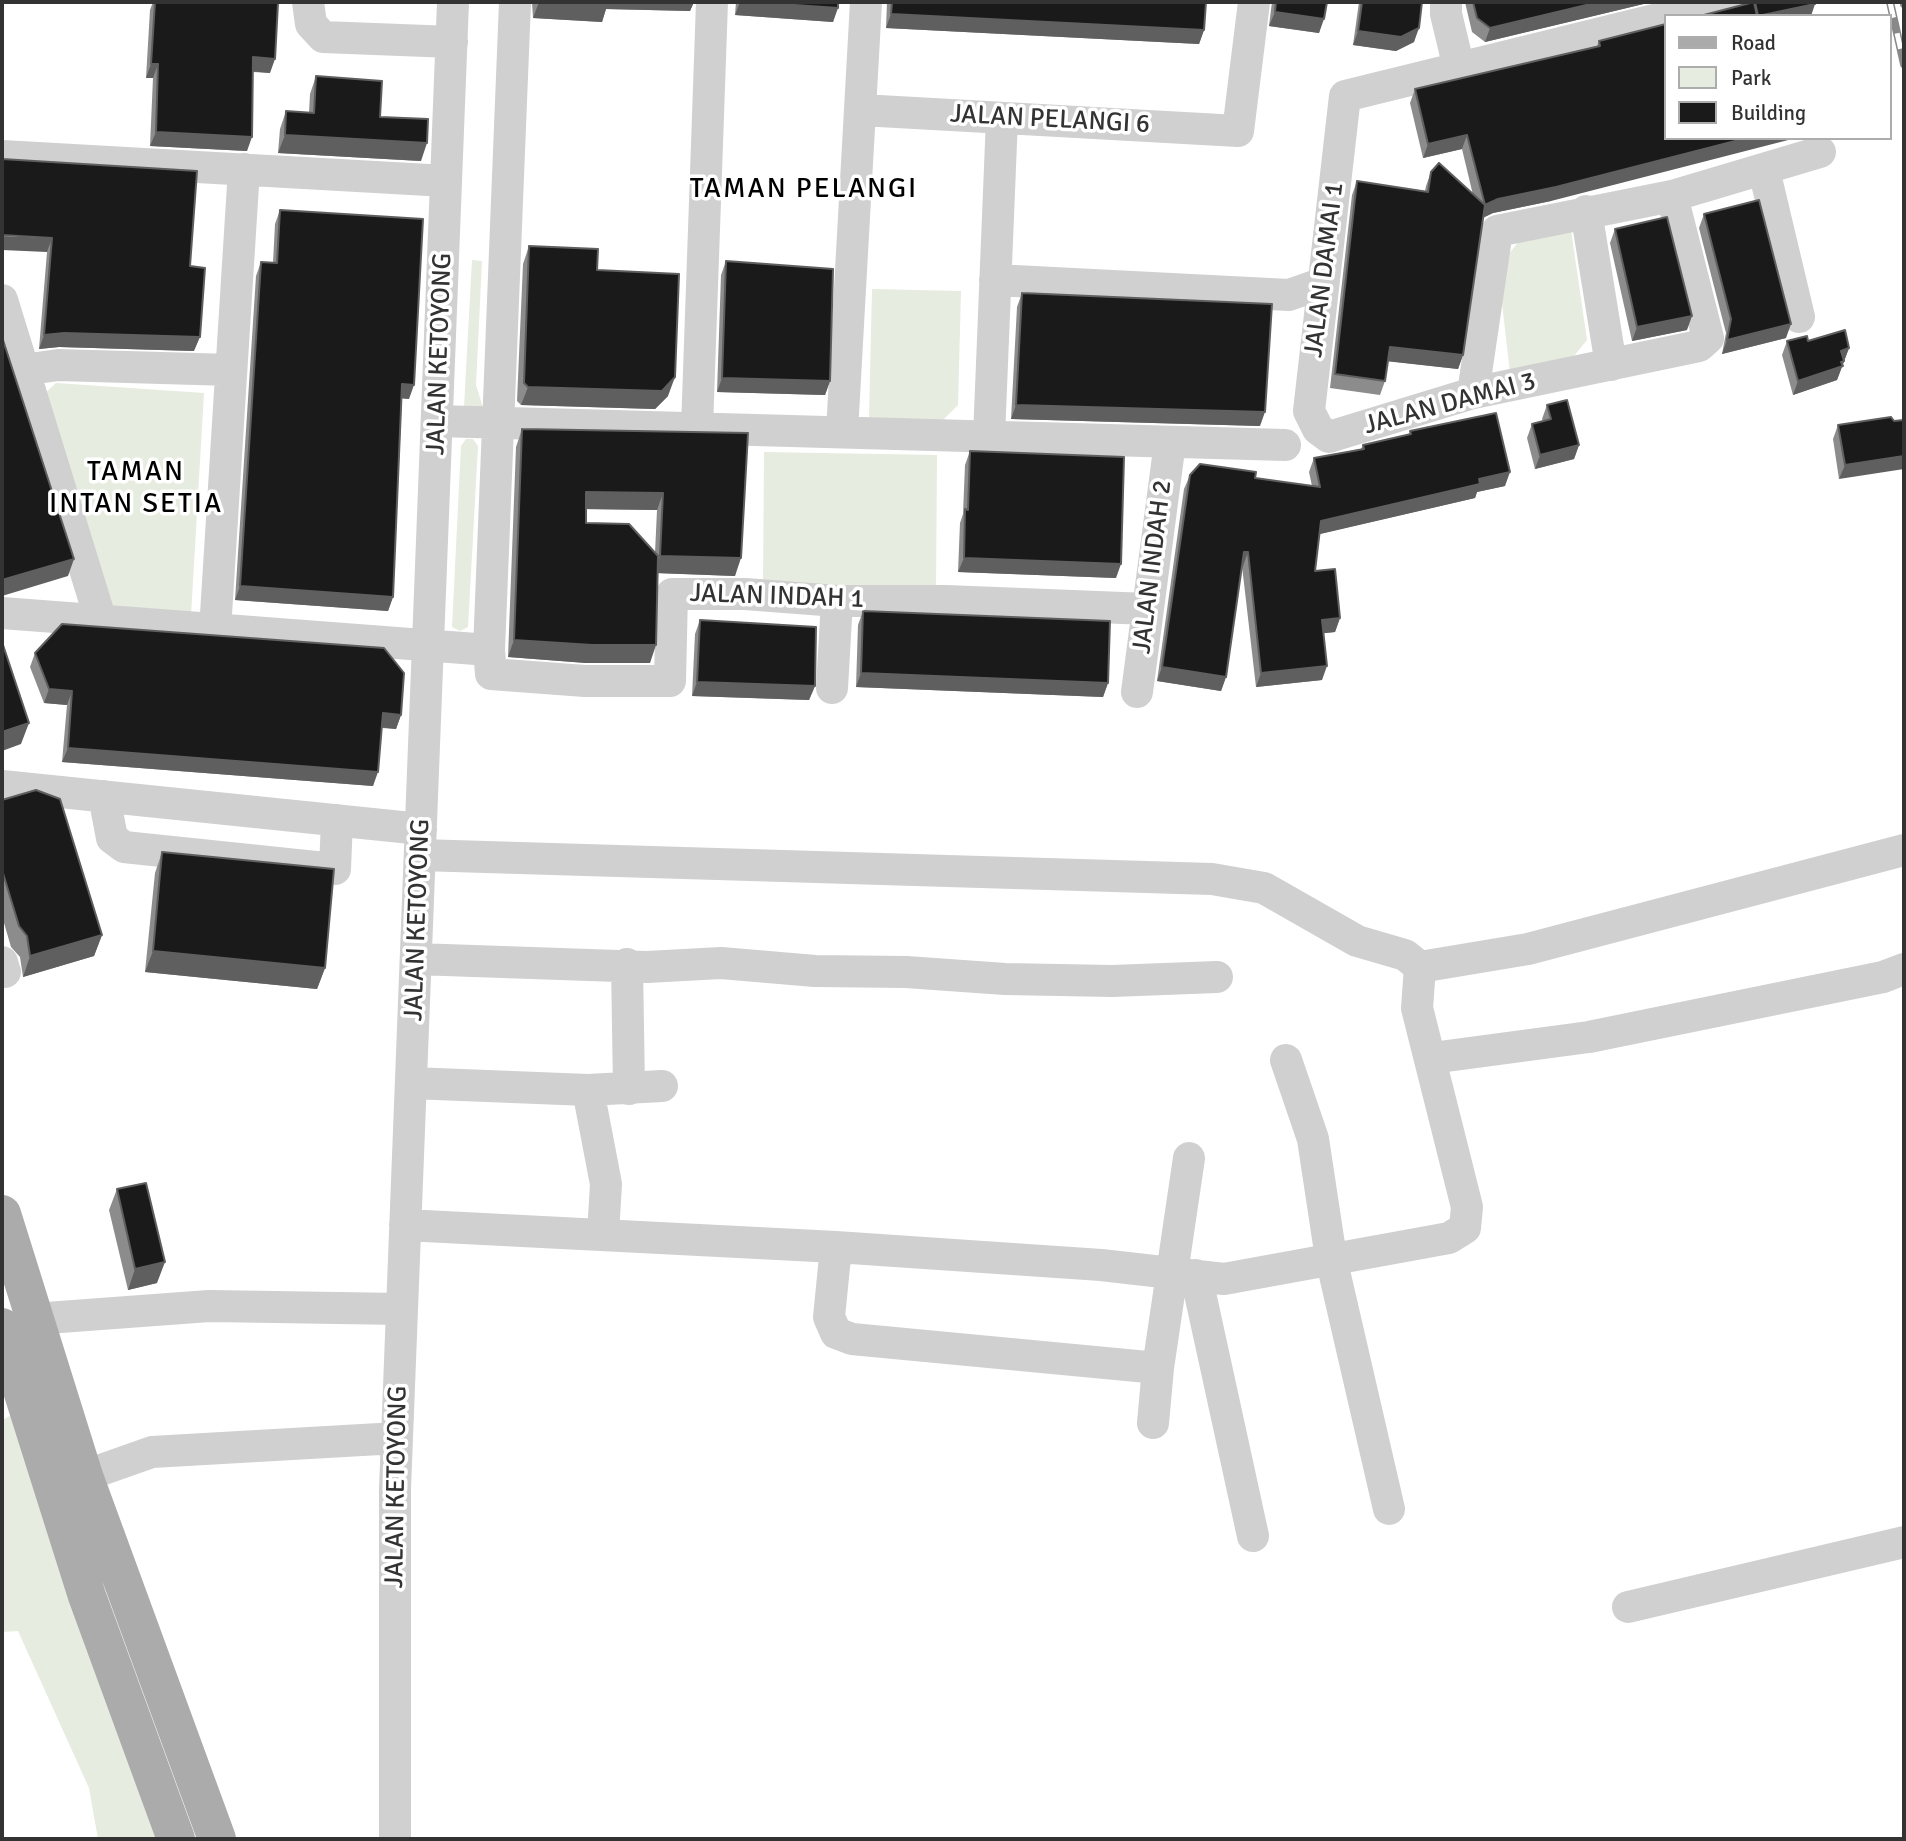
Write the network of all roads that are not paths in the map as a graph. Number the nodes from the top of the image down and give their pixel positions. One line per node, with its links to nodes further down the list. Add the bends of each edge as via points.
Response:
1 (308, 2): 11 (street, via 311,24 323,37)
2 (453, 2): 11 (street, JALAN KETOYONG)
3 (515, 2): 31 (street, JALAN INDAH 1)
4 (712, 2): 32 (street)
5 (1254, 2): 14 (street, JALAN PELANGI 6, via 1238,131)
6 (1446, 2): 12 (street)
7 (1727, 2): 8 (street)
8 (1681, 14)
9 (866, 17): 13 (street)
10 (1664, 17): 12 (street)
11 (452, 42): 19 (street, JALAN KETOYONG)
12 (1459, 68): 23 (street, JALAN DAMAI 1, via 1345,96)
13 (861, 110): 14 (street, JALAN PELANGI 6); 33 (street)
14 (1002, 118): 22 (street)
15 (1820, 152): 18 (street)
16 (2, 156): 17 (street)
17 (244, 169): 19 (street); 28 (street)
18 (1765, 170): 20 (street); 25 (street)
19 (446, 181): 30 (street, JALAN KETOYONG)
20 (1672, 196): 21 (street); 26 (street, JALAN DAMAI 3, via 1709,338 1699,346)
21 (1586, 211): 26 (street); 29 (street, via 1497,231)
22 (995, 280): 23 (street, via 1289,295); 34 (street)
23 (1323, 283): 35 (street, JALAN DAMAI 1, via 1309,411 1318,429)
24 (2, 300): 27 (street)
25 (1799, 317)
26 (1611, 365): 29 (street, JALAN DAMAI 3)
27 (23, 370): 28 (street, via 58,365); 41 (street)
28 (231, 370): 42 (street)
29 (1473, 393): 35 (street, JALAN DAMAI 3)
30 (437, 421): 31 (street); 43 (street, JALAN KETOYONG)
31 (498, 422): 32 (street); 44 (street, JALAN INDAH 1)
32 (697, 428): 33 (street)
33 (842, 432): 34 (street)
34 (989, 437): 36 (street)
35 (1329, 437)
36 (1170, 442): 37 (street); 39 (street, JALAN INDAH 2)
37 (1285, 445)
38 (837, 601): 39 (street, JALAN INDAH 1); 44 (street, JALAN INDAH 1, via 672,594 670,681 491,674); 45 (street)
39 (1148, 609): 46 (street, JALAN INDAH 2)
40 (2, 613): 41 (street)
41 (101, 621): 42 (street)
42 (215, 630): 43 (street)
43 (428, 648): 44 (street); 50 (street, JALAN KETOYONG)
44 (489, 650)
45 (832, 688)
46 (1137, 692)
47 (2, 786): 48 (street)
48 (104, 796): 49 (street); 49 (street, via 112,838 124,848 335,869)
49 (337, 820): 50 (street)
50 (421, 842): 52 (street, JALAN KETOYONG); 54 (street, via 1212,879 1264,888 1357,941 1405,955)
51 (1904, 850): 54 (street, via 1528,950)
52 (416, 959): 53 (street); 59 (street, JALAN KETOYONG)
53 (627, 964): 56 (street, via 722,963 1019,979); 61 (street)
54 (1420, 967): 57 (street, via 1417,1008)
55 (1904, 969): 57 (street, via 1589,1037)
56 (1217, 977)
57 (1432, 1058): 68 (street, via 1467,1206 1465,1228 1449,1238)
58 (1286, 1060): 68 (street, via 1312,1139)
59 (411, 1083): 62 (street); 65 (street, JALAN KETOYONG)
60 (662, 1086): 61 (street)
61 (629, 1089): 62 (street)
62 (588, 1090): 66 (street, via 606,1184)
63 (1189, 1158): 69 (street)
64 (2, 1214): 71 (main road)
65 (405, 1225): 66 (street); 70 (street, JALAN KETOYONG)
66 (603, 1234): 67 (street)
67 (836, 1247): 69 (street); 72 (street, via 829,1317 836,1333 852,1339)
68 (1331, 1258): 69 (street, via 1224,1279); 77 (street)
69 (1184, 1273): 72 (street); 78 (street)
70 (402, 1308): 71 (street, via 209,1306); 75 (street, JALAN KETOYONG)
71 (18, 1323): 73 (main road); 76 (main road)
72 (1158, 1368): 74 (street)
73 (13, 1401): 81 (main road)
74 (1153, 1423)
75 (397, 1438): 76 (street, via 152,1452); 85 (street, JALAN KETOYONG)
76 (84, 1476): 82 (main road)
77 (1388, 1509)
78 (1253, 1536)
79 (1904, 1542): 80 (street)
80 (1628, 1607)
81 (161, 1802): 83 (main road); 84 (main road)
82 (215, 1838)
83 (149, 1839)
84 (176, 1839)
85 (395, 1839)

